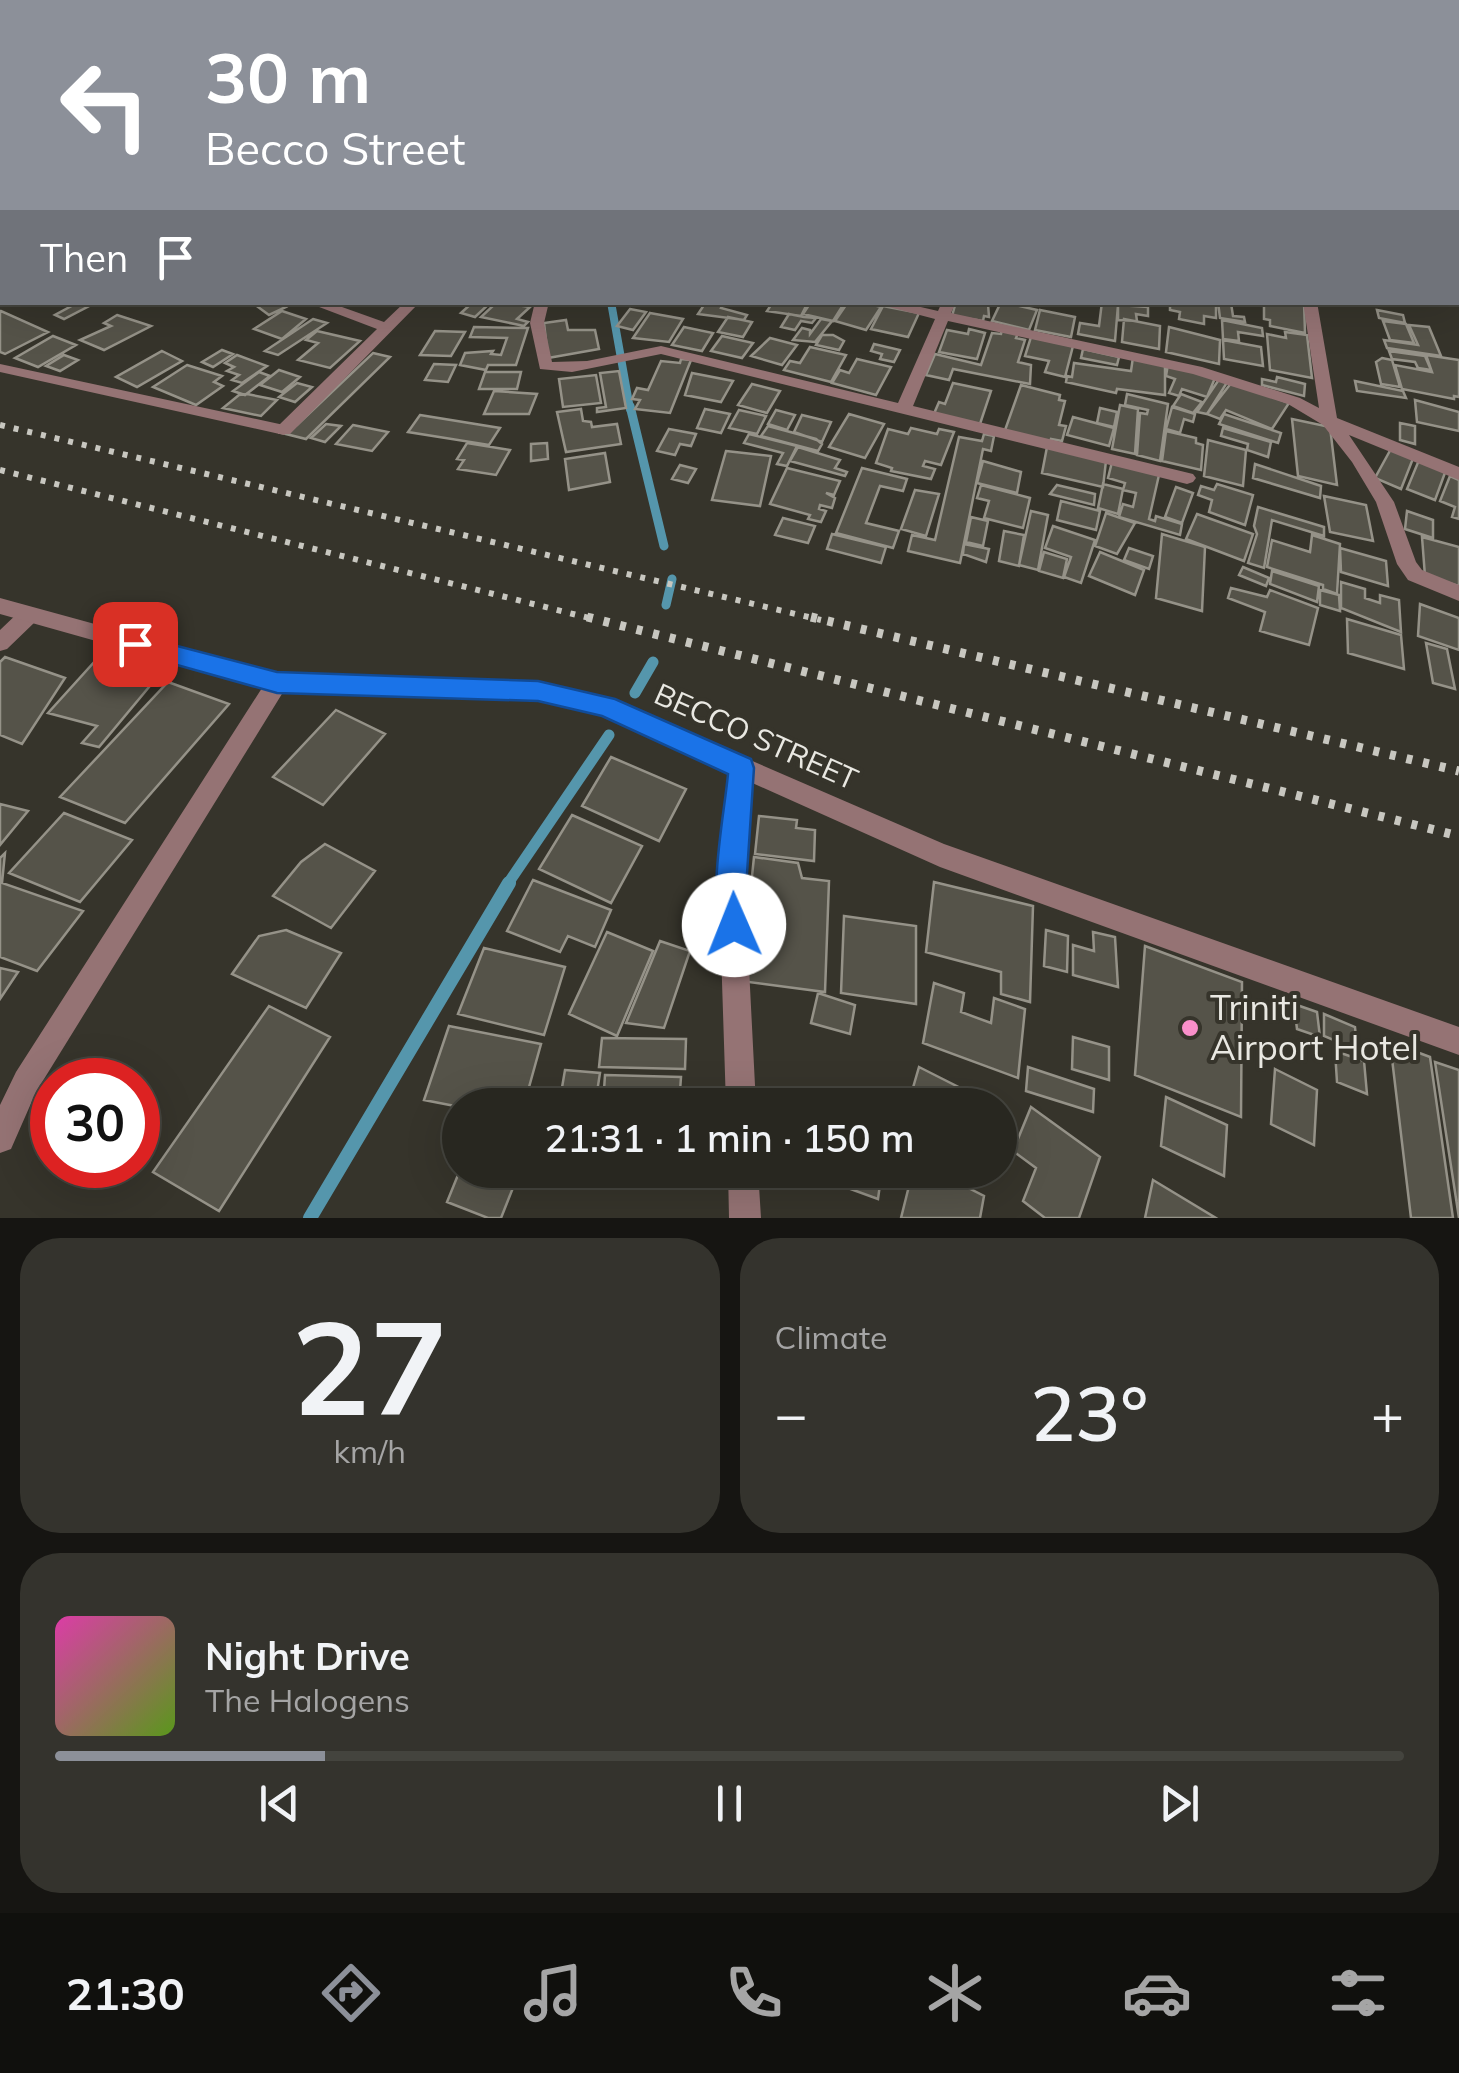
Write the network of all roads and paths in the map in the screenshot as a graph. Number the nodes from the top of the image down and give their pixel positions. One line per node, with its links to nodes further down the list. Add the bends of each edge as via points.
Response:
1 (322, 305): 7 (street)
2 (410, 305): 7 (street)
3 (541, 305): 9 (street, via 537,323 545,366 566,370 661,350)
4 (906, 305): 6 (street)
5 (1310, 305): 10 (street)
6 (946, 309): 9 (street); 10 (street, via 1197,370 1294,401)
7 (387, 328): 11 (street)
8 (0, 368): 11 (lane)
9 (903, 410): 13 (street)
10 (1329, 421): 12 (street); 14 (street, via 1384,502 1407,564 1415,574)
11 (284, 430)
12 (1459, 474)
13 (1187, 478)
14 (1459, 592)
15 (0, 606): 16 (street, BECCO STREET)
16 (28, 616): 17 (street); 18 (street, BECCO STREET)
17 (0, 642)
18 (277, 682): 19 (street, BECCO STREET, via 538,691 606,707); 22 (street, via 26,1082)
19 (741, 768): 20 (street, BECCO STREET, via 940,854); 21 (street, via 732,889)
20 (1459, 1041)
21 (740, 1088)
22 (0, 1138)
23 (745, 1188): 24 (street)
24 (746, 1218)

